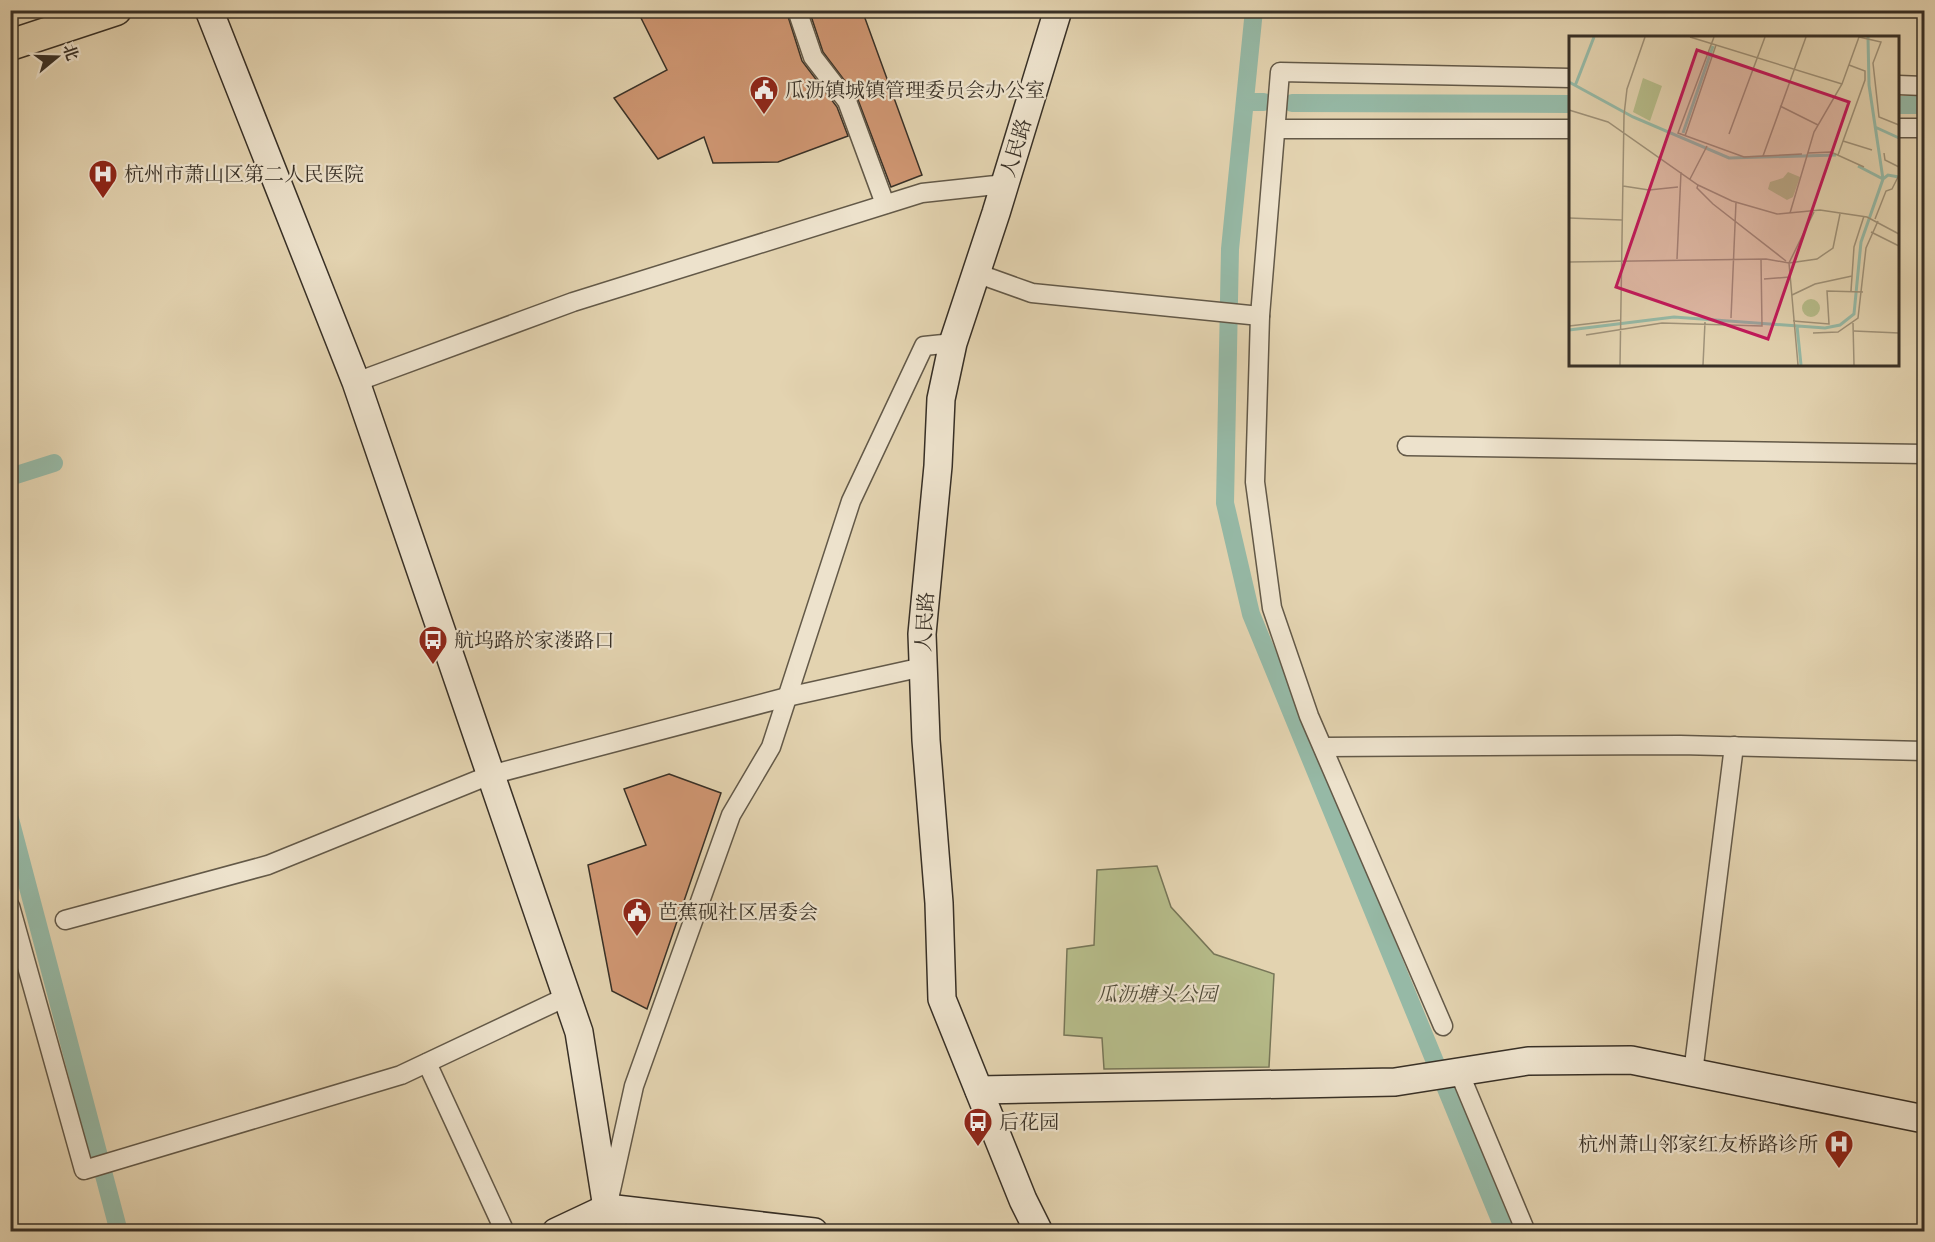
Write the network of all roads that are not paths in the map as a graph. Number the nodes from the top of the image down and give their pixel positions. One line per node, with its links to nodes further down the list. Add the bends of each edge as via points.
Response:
1 (116, 10): 5 (main road)
2 (209, 10): 18 (street)
3 (797, 10): 14 (street, via 813,57 847,101)
4 (1058, 10): 13 (street, 人民路)
5 (10, 45)
6 (1569, 78): 11 (street, via 1280,72)
7 (1899, 85): 8 (street)
8 (1924, 86)
9 (1899, 128): 10 (street)
10 (1924, 128)
11 (1276, 129): 12 (street); 16 (street)
12 (1569, 129)
13 (1005, 184): 14 (street, via 922,193); 15 (street, 人民路)
14 (885, 204): 18 (street, via 573,302)
15 (976, 273): 16 (street, via 1032,293); 17 (street, 人民路)
16 (1259, 316): 24 (street, via 1256,482 1272,608)
17 (953, 343): 21 (street, 人民路, via 941,399 922,634); 22 (street, via 924,346 909,377 851,501)
18 (356, 382): 26 (street)
19 (1407, 446): 20 (street)
20 (1924, 454)
21 (923, 667): 22 (street); 34 (street, 人民路, via 942,999)
22 (787, 697): 26 (street); 36 (street, via 771,747 731,815 634,1086)
23 (1734, 746): 24 (street); 25 (street); 33 (street)
24 (1323, 747): 30 (street)
25 (1924, 751)
26 (490, 775): 28 (street, via 268,865); 29 (street)
27 (10, 906): 31 (street, via 84,1170 401,1075)
28 (65, 920)
29 (566, 997): 31 (street); 36 (street, via 579,1032)
30 (1443, 1026)
31 (427, 1063): 37 (street)
32 (1468, 1070): 33 (street, via 1528,1061 1631,1060); 34 (street, via 1403,1081); 42 (street)
33 (1693, 1073): 35 (street)
34 (979, 1090): 41 (street, 人民路)
35 (1924, 1119)
36 (607, 1208): 38 (street); 39 (street); 40 (street)
37 (505, 1232)
38 (555, 1232)
39 (620, 1232)
40 (814, 1232)
41 (1039, 1232)
42 (1526, 1232)

